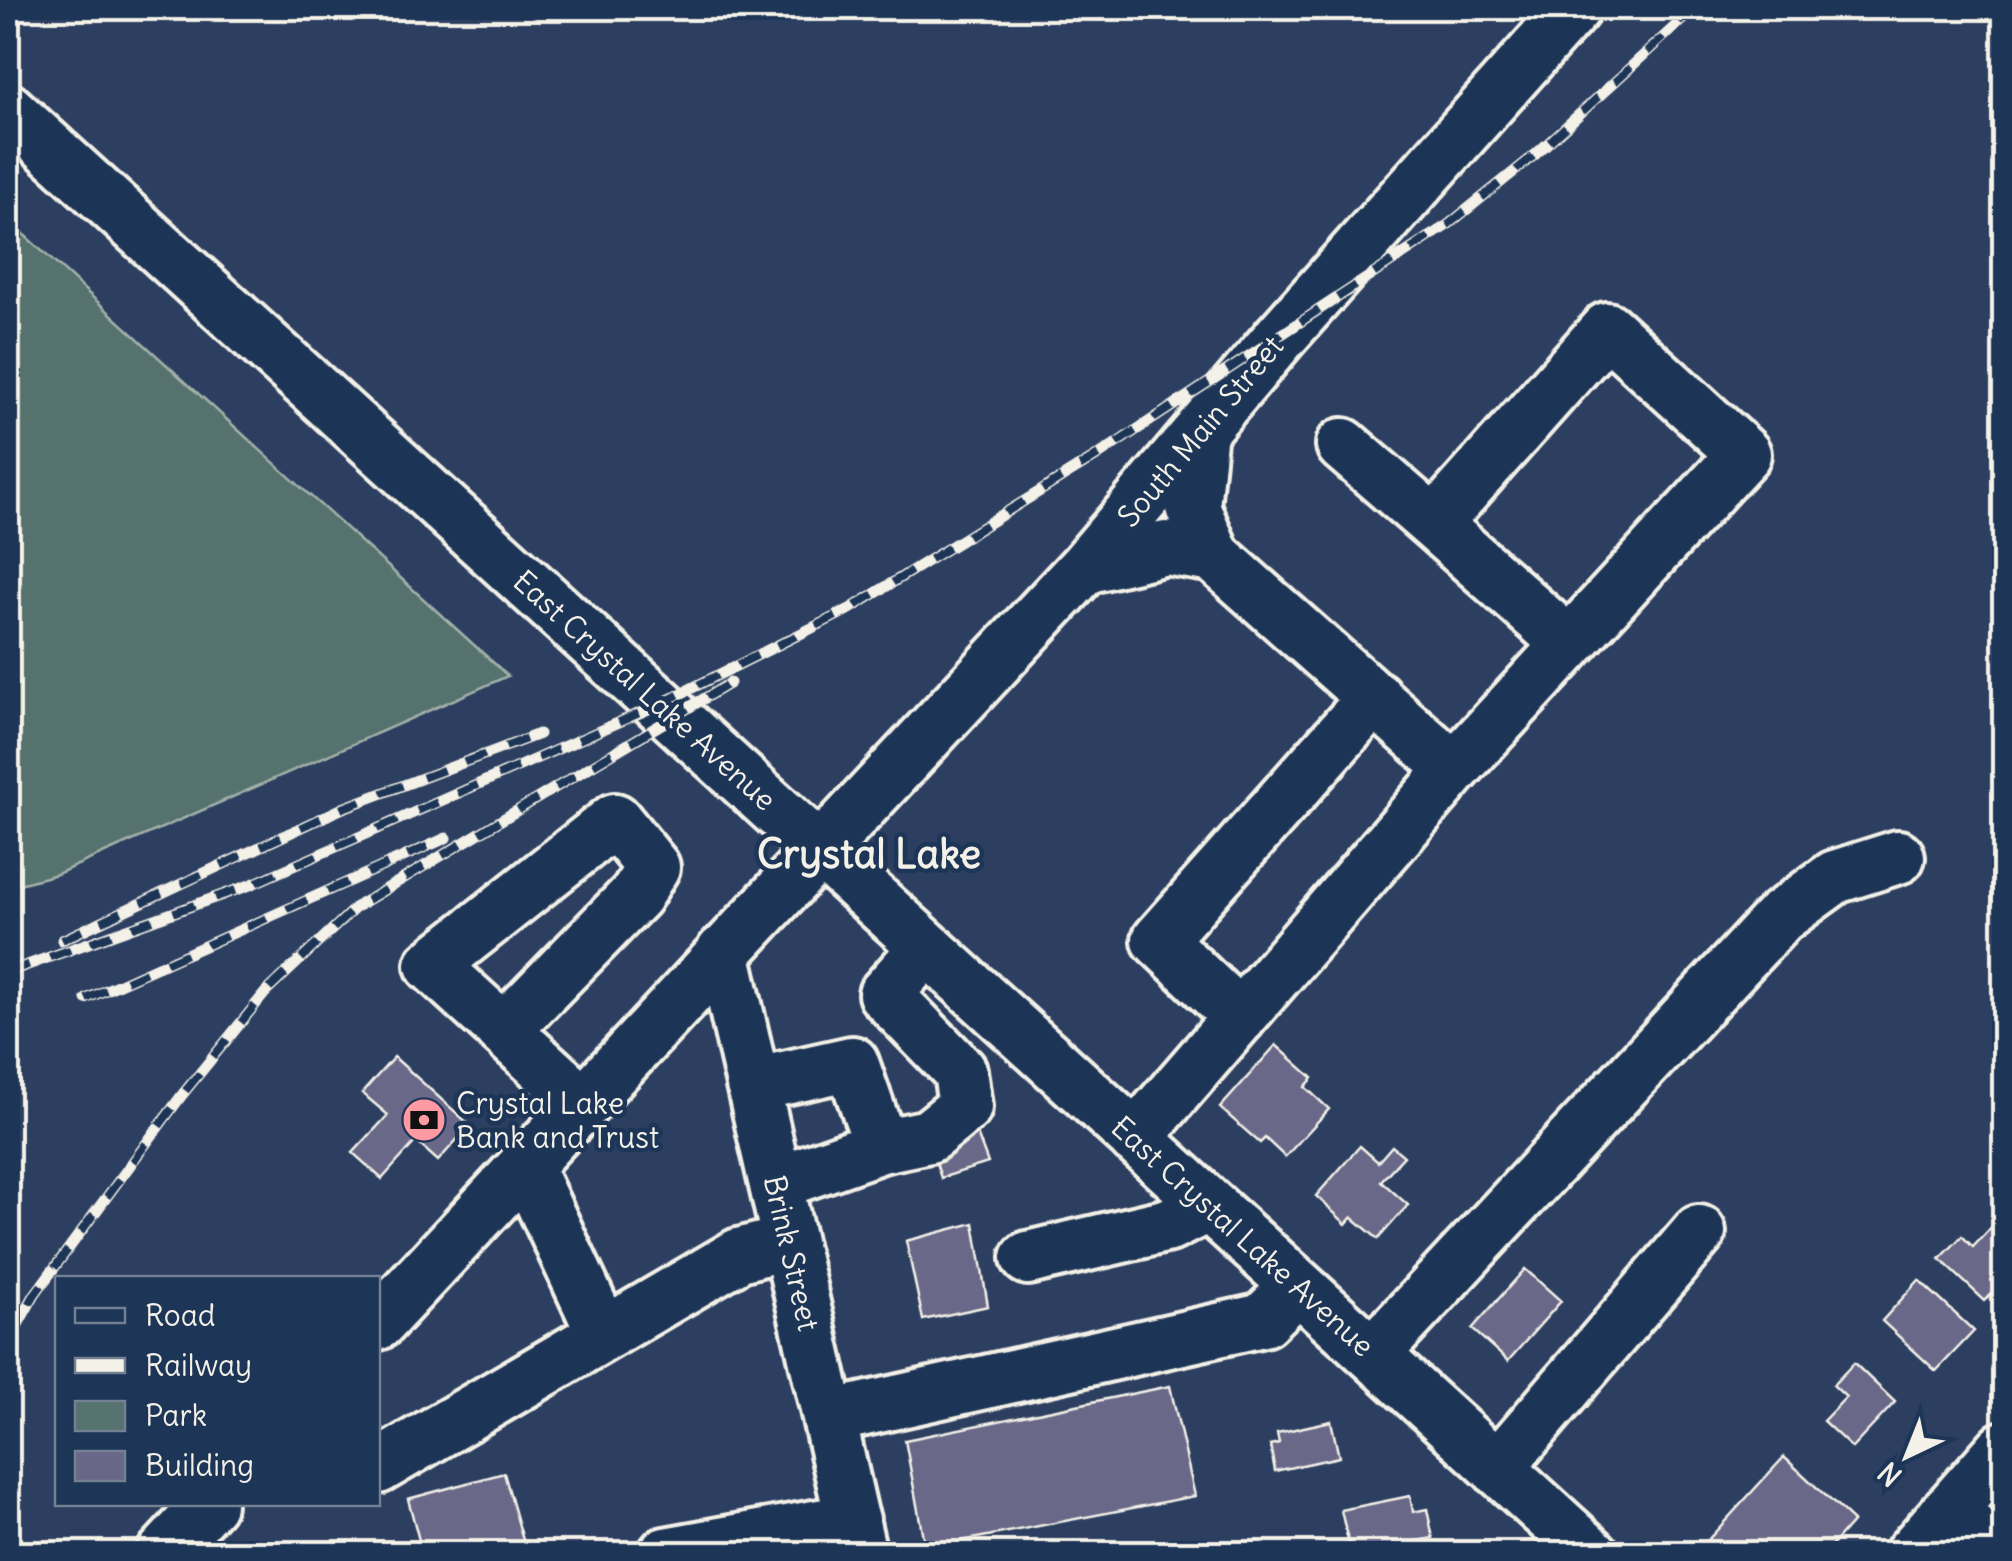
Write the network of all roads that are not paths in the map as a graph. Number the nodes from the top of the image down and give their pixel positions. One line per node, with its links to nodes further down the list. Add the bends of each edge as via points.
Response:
1 (1551, 16): 3 (street, South Main Street)
2 (8, 110): 11 (street, East Crystal Lake Avenue)
3 (1201, 430): 6 (street, via 1193,507); 7 (street, South Main Street)
4 (1343, 445): 5 (street)
5 (1434, 524): 8 (street); 8 (street, via 1607,329 1744,454)
6 (1214, 556): 7 (street, via 1166,548); 9 (street)
7 (1085, 566): 11 (street, South Main Street)
8 (1569, 644): 10 (street)
9 (1375, 697): 10 (street); 16 (street, via 1159,940)
10 (1454, 769): 16 (street)
11 (820, 848): 13 (street, East Crystal Lake Avenue); 14 (street, South Main Street)
12 (1898, 856): 32 (street, via 1836,877 1780,918)
13 (926, 948): 15 (street, East Crystal Lake Avenue); 18 (street, via 885,994)
14 (723, 952): 19 (street, Brink Street); 20 (street, South Main Street)
15 (996, 1010): 18 (street); 21 (street, East Crystal Lake Avenue)
16 (1240, 1017): 21 (street)
17 (504, 1030): 20 (street)
18 (950, 1056): 22 (street, via 960,1071 964,1107 930,1136)
19 (753, 1085): 22 (street, via 852,1063); 24 (street, Brink Street)
20 (583, 1103): 23 (street, South Main Street)
21 (1136, 1138): 25 (street, East Crystal Lake Avenue)
22 (880, 1146): 24 (street)
23 (525, 1165): 30 (street, South Main Street); 31 (street)
24 (776, 1183): 27 (street, Brink Street)
25 (1210, 1205): 28 (street, via 1169,1225); 29 (street, East Crystal Lake Avenue)
26 (1699, 1232): 36 (street)
27 (789, 1242): 31 (street, via 739,1255); 33 (street, Brink Street)
28 (1028, 1258)
29 (1298, 1286): 32 (street, East Crystal Lake Avenue); 33 (street, via 1263,1320)
30 (380, 1321)
31 (604, 1333): 35 (street)
32 (1373, 1354): 36 (street, East Crystal Lake Avenue)
33 (829, 1417): 39 (street, Brink Street)
34 (2004, 1448): 38 (street)
35 (380, 1466)
36 (1497, 1468): 40 (street, East Crystal Lake Avenue)
37 (207, 1506): 41 (street)
38 (1950, 1509): 43 (street); 44 (street)
39 (856, 1537): 42 (street)
40 (1558, 1543)
41 (162, 1554)
42 (665, 1554)
43 (1910, 1554)
44 (1998, 1554)

